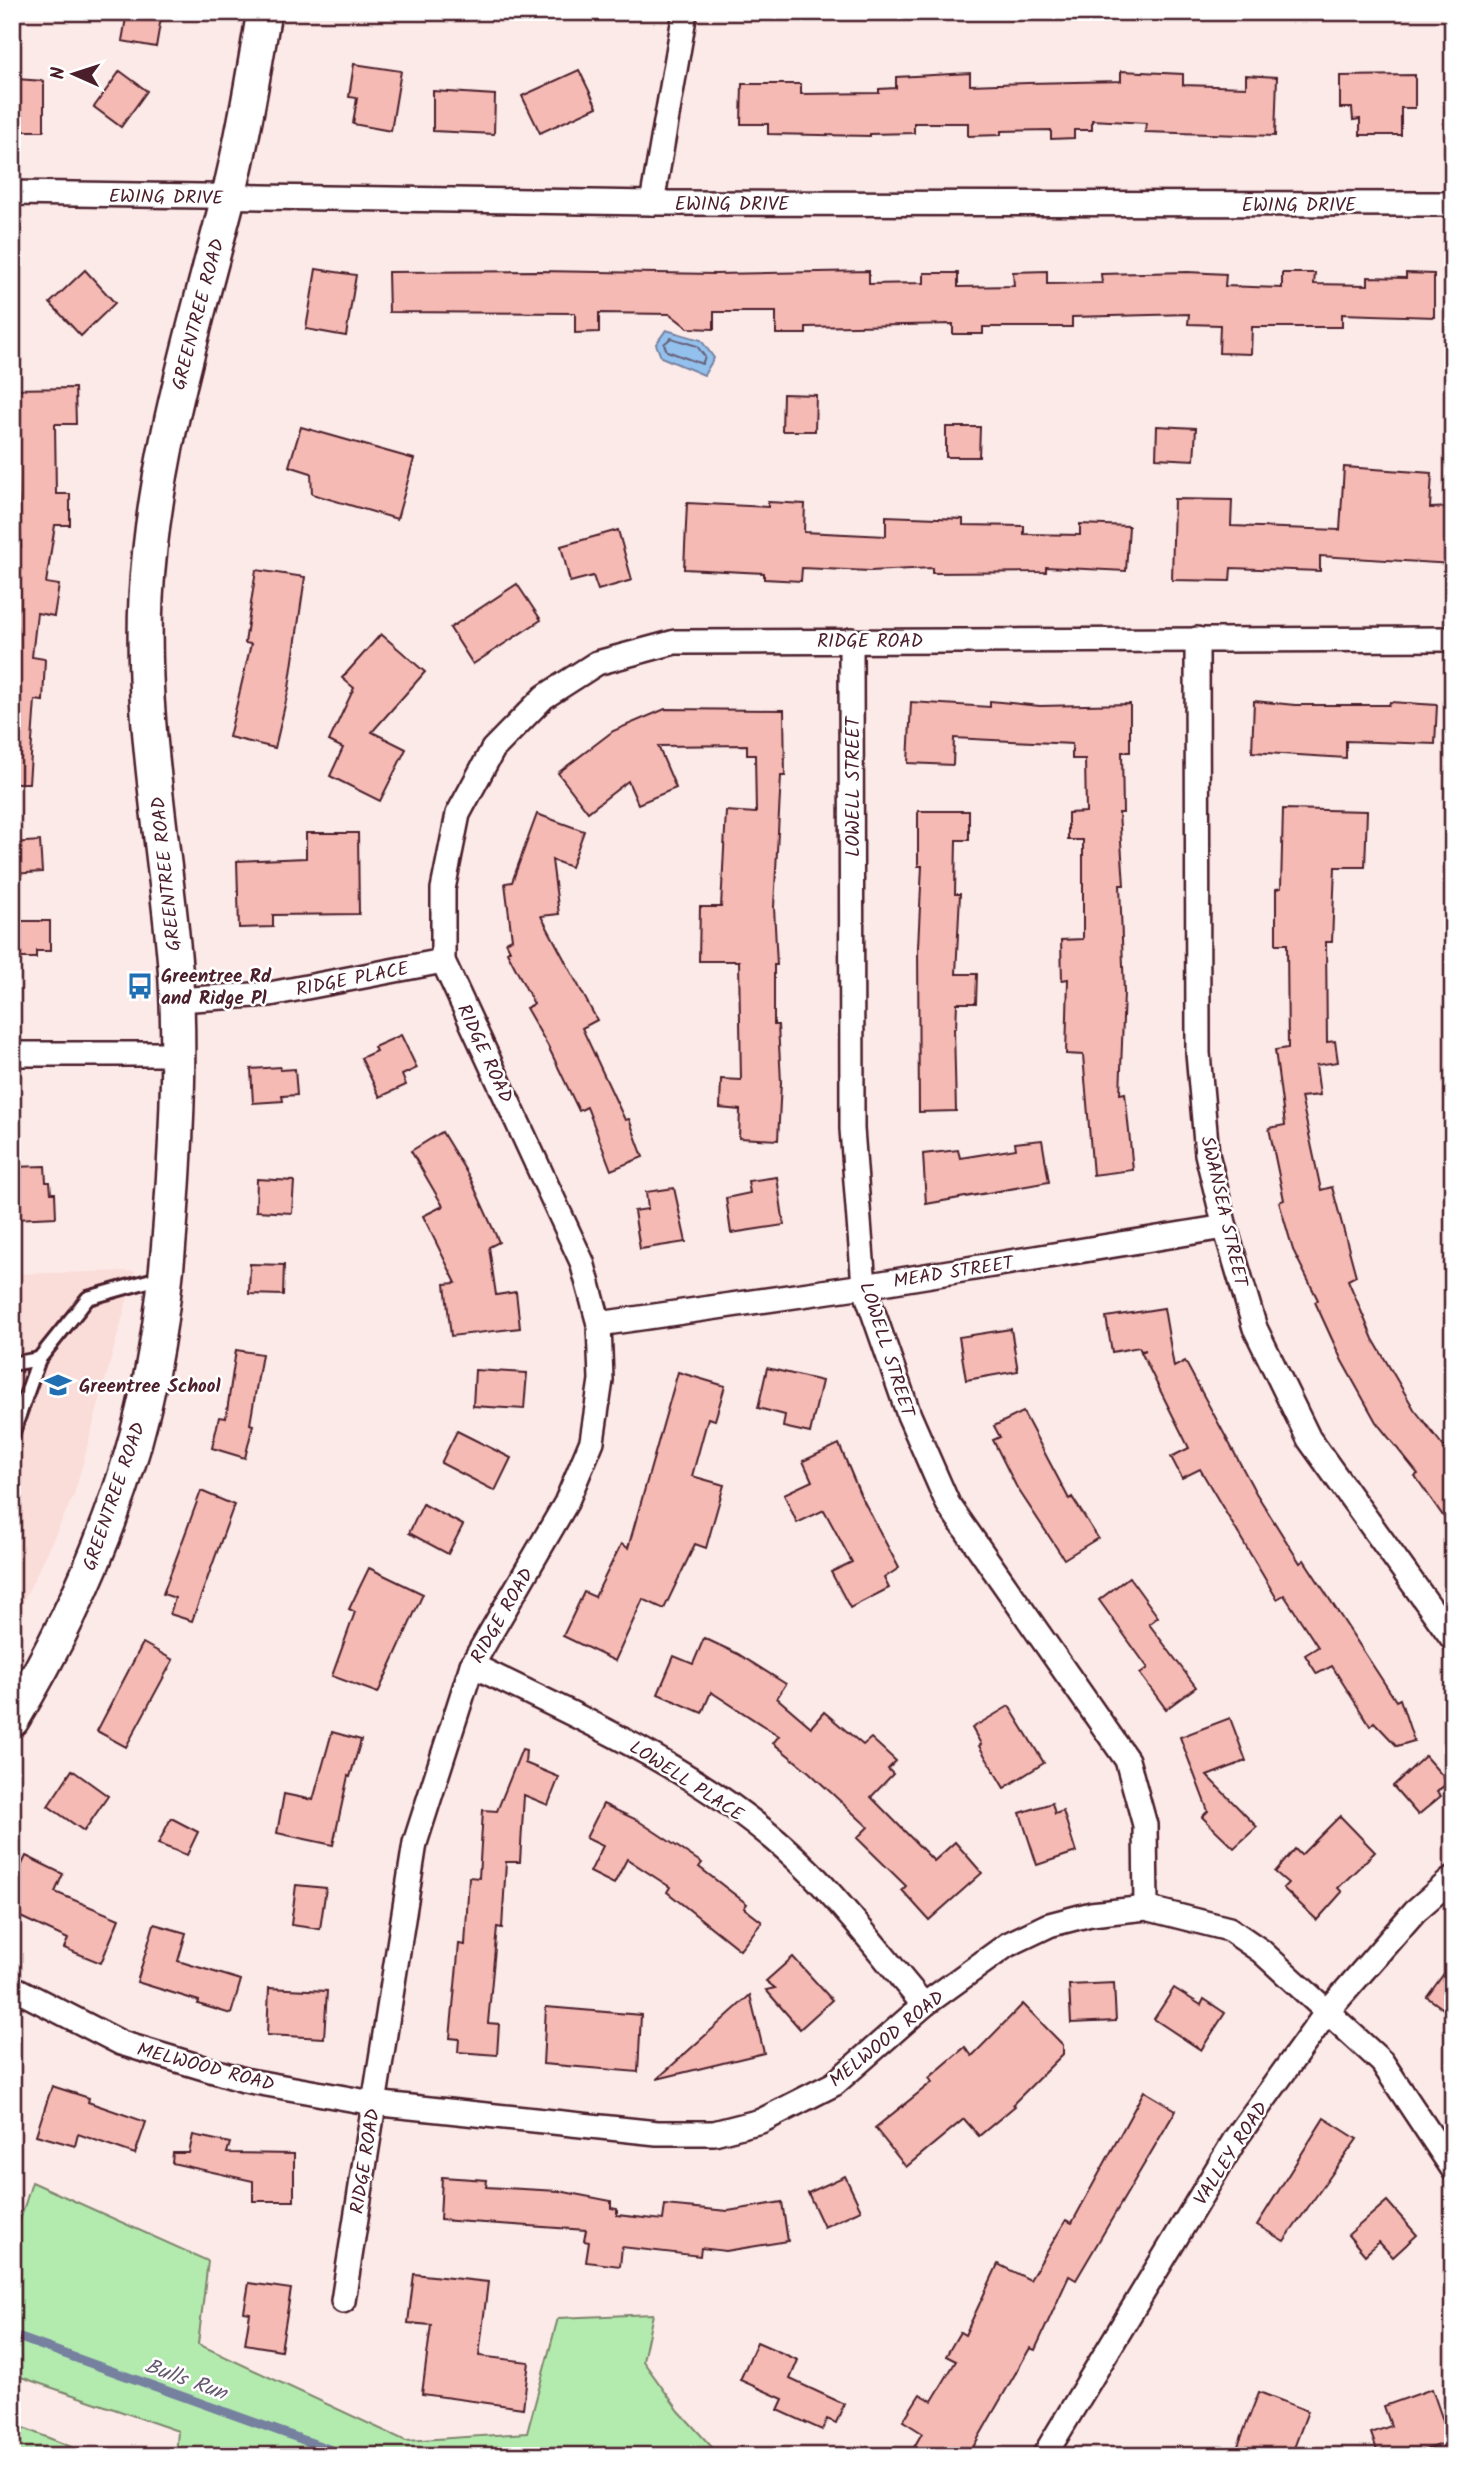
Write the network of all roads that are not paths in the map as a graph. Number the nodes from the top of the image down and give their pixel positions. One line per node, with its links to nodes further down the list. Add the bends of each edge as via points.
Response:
1 (264, 12): 4 (street, GREENTREE ROAD)
2 (685, 12): 5 (street)
3 (12, 193): 4 (street, EWING DRIVE)
4 (228, 197): 5 (street, EWING DRIVE); 11 (street, GREENTREE ROAD, via 166,432 150,536 148,715)
5 (652, 203): 6 (street, EWING DRIVE)
6 (1453, 204)
7 (1196, 639): 8 (street, RIDGE ROAD); 9 (street, RIDGE ROAD); 14 (street, SWANSEA STREET, via 1198,1053 1207,1154)
8 (1453, 639)
9 (851, 640): 10 (street, RIDGE ROAD, via 675,642 597,663 544,697 494,749 458,814 443,889); 16 (street, LOWELL STREET, via 852,1129)
10 (443, 961): 11 (street, RIDGE PLACE, via 270,994); 17 (street, RIDGE ROAD, via 582,1262)
11 (177, 1000): 13 (street, GREENTREE ROAD)
12 (12, 1054): 13 (street)
13 (179, 1054): 15 (street, GREENTREE ROAD)
14 (1224, 1227): 16 (street, MEAD STREET); 21 (street, SWANSEA STREET, via 1255,1328 1310,1439)
15 (166, 1276): 18 (lane, via 88,1298); 23 (street, GREENTREE ROAD, via 151,1376 112,1512 66,1622)
16 (864, 1286): 17 (street, MEAD STREET); 25 (street, LOWELL STREET, via 909,1415 948,1504 1127,1760 1145,1825)
17 (598, 1324): 22 (street, RIDGE ROAD, via 601,1380 593,1441 566,1503)
18 (39, 1359): 19 (lane); 20 (lane)
19 (12, 1364)
20 (12, 1435)
21 (1453, 1639)
22 (472, 1665): 27 (street, LOWELL PLACE, via 637,1746 733,1806 810,1871); 29 (street, RIDGE ROAD, via 415,1843)
23 (12, 1720)
24 (1453, 1878): 28 (street, VALLEY ROAD, via 1415,1911)
25 (1146, 1908): 27 (street, MELWOOD ROAD, via 1091,1914 1049,1925 1007,1945); 28 (street, MELWOOD ROAD, via 1229,1929 1261,1951)
26 (12, 1987): 29 (street, MELWOOD ROAD, via 121,2043 244,2080)
27 (924, 2005): 29 (street, MELWOOD ROAD, via 834,2084 761,2121 714,2133 657,2133)
28 (1328, 2012): 30 (street, MELWOOD ROAD, via 1382,2062); 32 (street, VALLEY ROAD, via 1236,2138)
29 (373, 2103): 31 (street, RIDGE ROAD)
30 (1453, 2169)
31 (343, 2301)
32 (1044, 2456)

